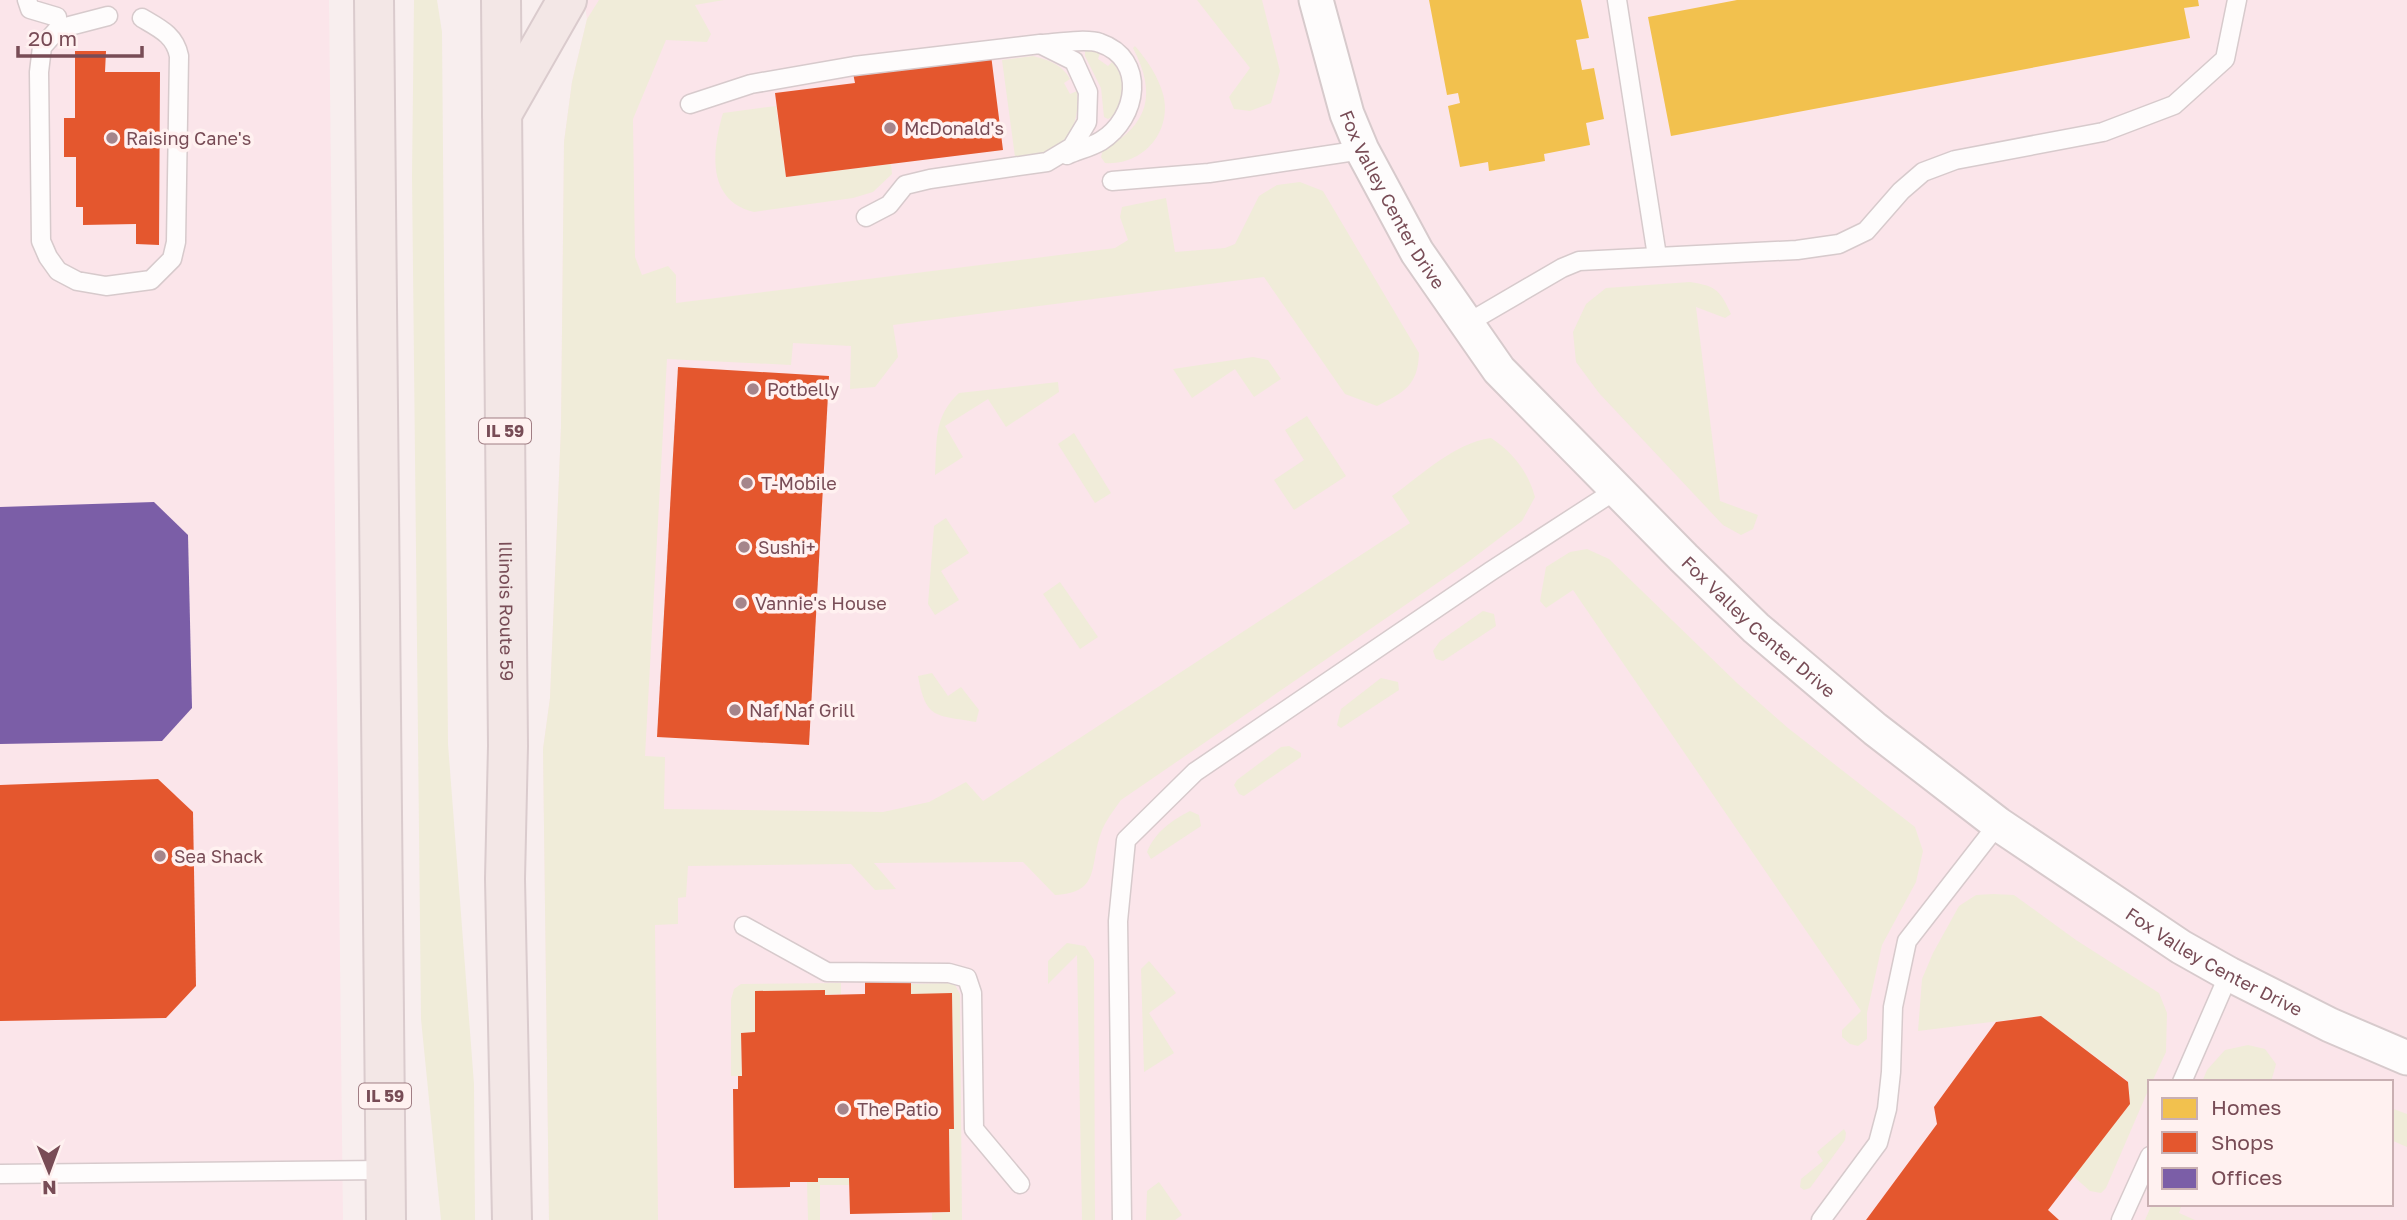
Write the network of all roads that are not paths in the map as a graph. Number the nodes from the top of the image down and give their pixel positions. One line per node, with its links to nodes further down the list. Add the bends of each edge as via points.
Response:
1 (27, 0): 9 (lane, via 30,9)
2 (374, 0): 27 (main road, IL 59)
3 (501, 0): 13 (main road, Illinois Route 59 / IL 59)
4 (567, 0): 13 (main road)
5 (1315, 0): 14 (street, Fox Valley Center Drive, via 1347,114)
6 (1617, 0): 18 (lane)
7 (2237, 0): 18 (lane, via 2225,59 2174,105 2103,132 1955,160 1923,172 1866,232 1839,244)
8 (108, 16): 10 (lane, via 58,29 42,47 39,72 41,241 58,271 77,281 106,286 151,280 172,259 176,242 177,46 168,33)
9 (57, 18)
10 (142, 18)
11 (1040, 44): 12 (lane, via 751,84); 15 (lane, via 1074,61 1088,92 1087,122 1072,147); 15 (lane, via 1099,42 1123,56 1133,83 1129,108 1117,127 1101,141)
12 (690, 104)
13 (501, 116): 31 (main road, Illinois Route 59 / IL 59, via 508,746 505,880)
14 (1362, 150): 16 (lane, via 1209,173); 19 (street, Fox Valley Center Drive, via 1417,252)
15 (1047, 162): 17 (lane, via 905,186 889,205)
16 (1112, 181)
17 (866, 216)
18 (1657, 256): 19 (lane, via 1579,261)
19 (1466, 324): 20 (street, Fox Valley Center Drive, via 1499,370)
20 (1616, 490): 21 (street, Fox Valley Center Drive, via 1756,628); 32 (lane, via 1195,772 1126,840 1118,921)
21 (1997, 824): 23 (street, Fox Valley Center Drive, via 2181,947); 33 (lane, via 1907,941 1893,1007 1887,1109 1878,1143)
22 (744, 926): 29 (lane, via 827,972 949,973 967,978 972,993 974,1129)
23 (2230, 974): 24 (street, Fox Valley Center Drive); 25 (lane)
24 (2407, 1058)
25 (2183, 1080)
26 (2148, 1161): 34 (lane)
27 (386, 1170): 28 (lane); 30 (main road, IL 59)
28 (0, 1174)
29 (1020, 1184)
30 (386, 1220)
31 (512, 1220)
32 (1122, 1220)
33 (1821, 1220)
34 (2122, 1220)

